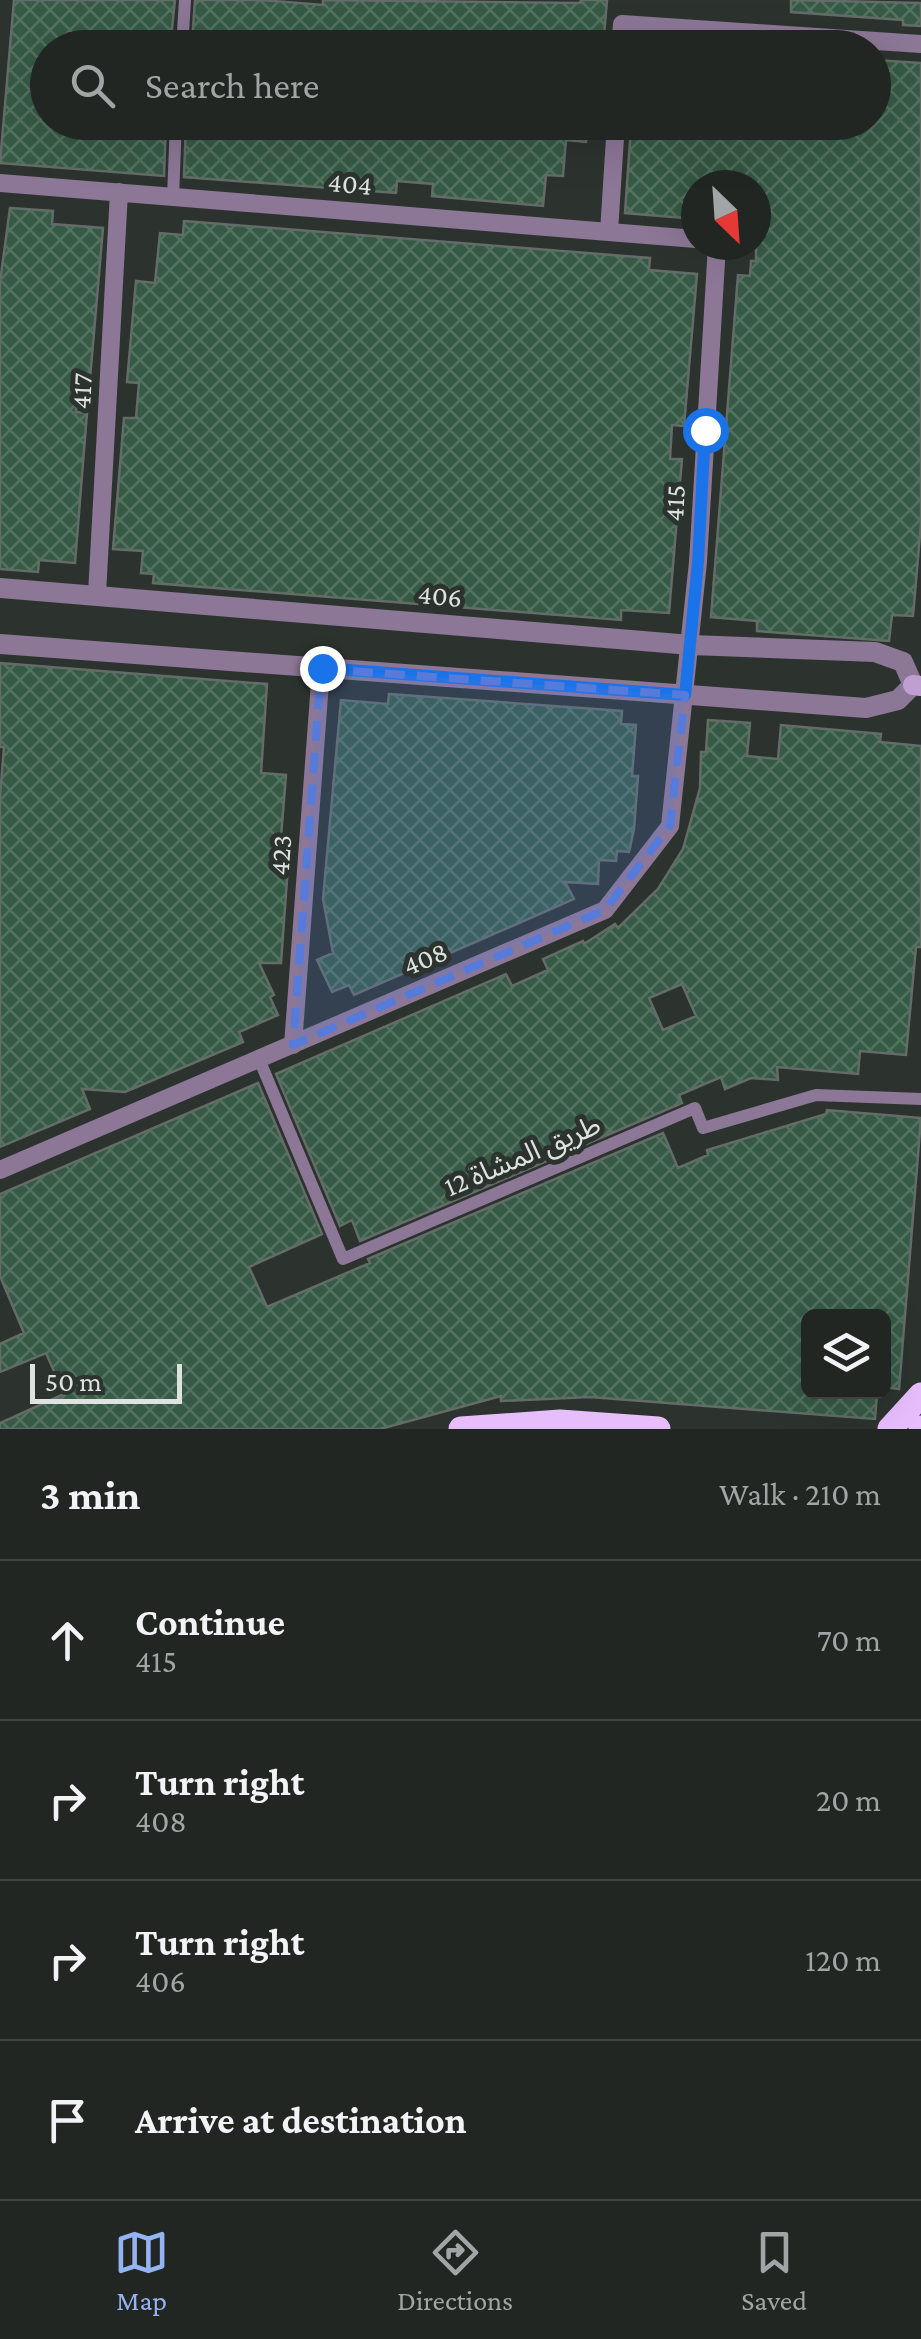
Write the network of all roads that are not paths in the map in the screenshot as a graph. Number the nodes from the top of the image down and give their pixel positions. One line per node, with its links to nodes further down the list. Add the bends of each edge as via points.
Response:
1 (186, 0): 2 (street)
2 (184, 30)
3 (622, 30): 4 (street, via 622,24)
4 (712, 30)
5 (891, 42): 6 (street)
6 (921, 44)
7 (175, 140): 11 (street)
8 (615, 140): 12 (street)
9 (0, 182): 10 (street, 404)
10 (119, 192): 11 (street, 404); 16 (street, 417)
11 (173, 196): 12 (street, 404)
12 (609, 232): 13 (street, 404)
13 (681, 237)
14 (716, 260): 18 (street, 415)
15 (0, 588): 16 (street, 406)
16 (97, 594): 18 (street, 406)
17 (0, 644): 19 (street)
18 (691, 644): 20 (street, 406, via 875,652 903,662); 21 (street, 408)
19 (322, 668): 21 (street); 22 (street, 423)
20 (917, 685): 21 (street, via 898,700 866,708)
21 (685, 695): 22 (street, 408, via 670,826 606,910)
22 (293, 1045): 23 (street, 408)
23 (259, 1059): 24 (street, طريق المشاة 12, via 343,1259 695,1108 703,1128 816,1095); 25 (street, 408)
24 (921, 1098)
25 (0, 1170)
26 (921, 1394): 30 (main road)
27 (495, 1426): 28 (main road); 29 (main road, via 560,1422)
28 (461, 1429)
29 (658, 1429)
30 (890, 1429)

